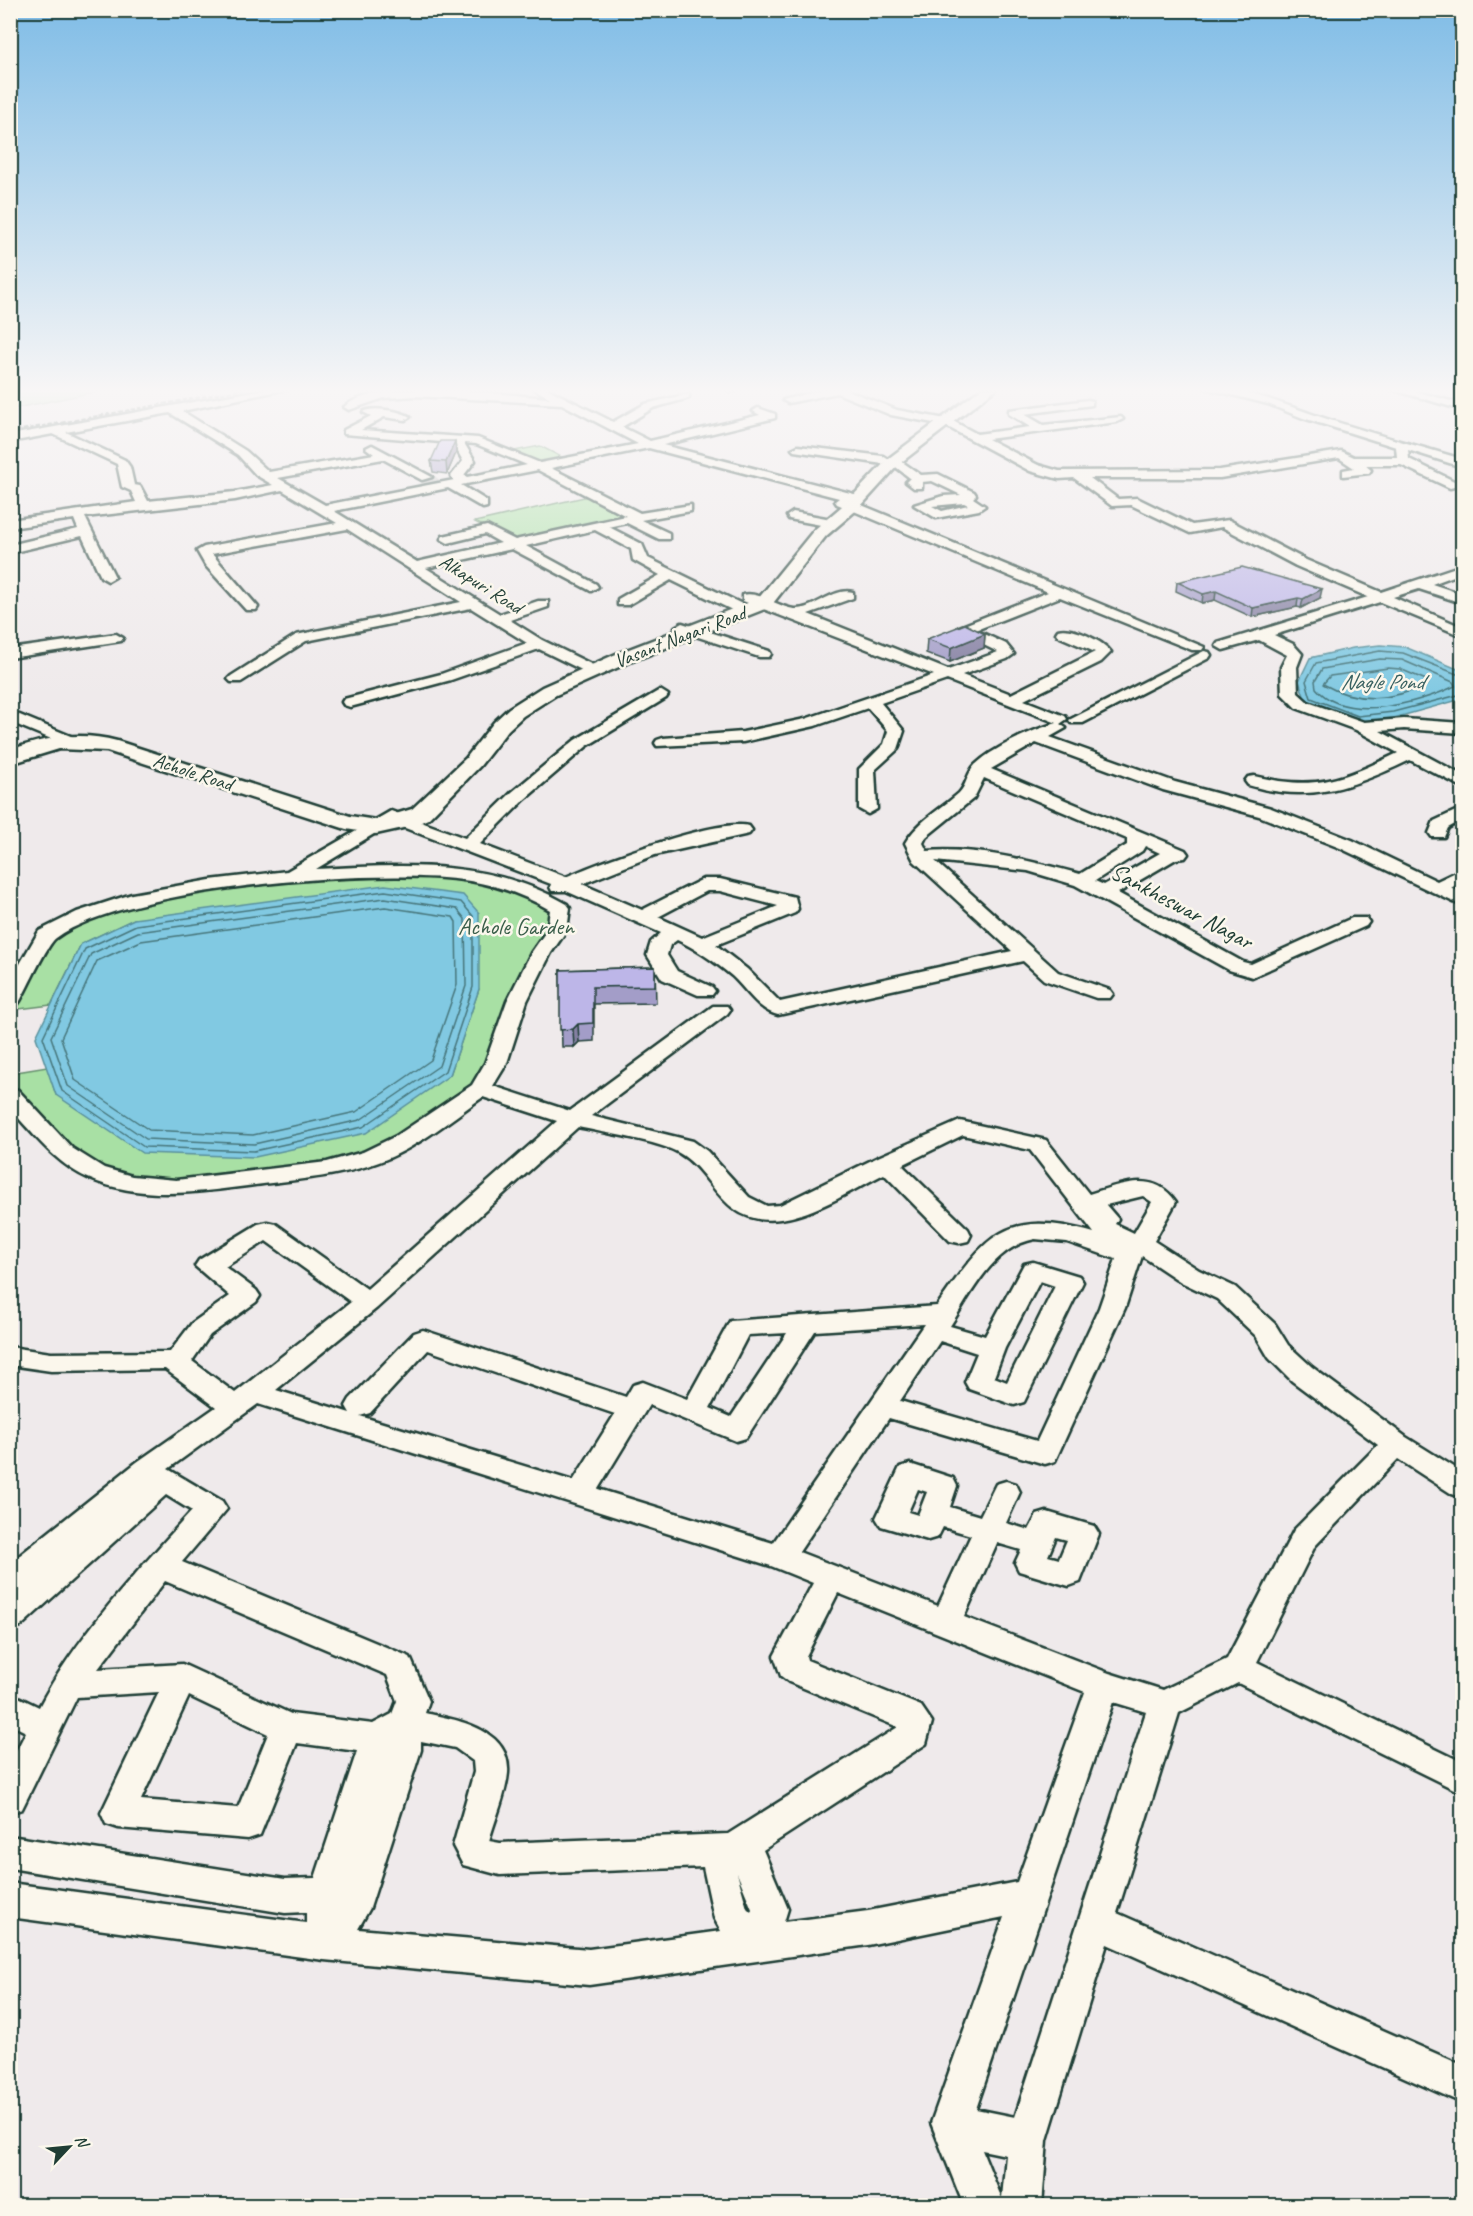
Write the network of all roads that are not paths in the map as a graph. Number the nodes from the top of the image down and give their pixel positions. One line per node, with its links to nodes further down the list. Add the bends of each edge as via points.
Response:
1 (137, 491): 14 (street)
2 (257, 491): 14 (street)
3 (294, 491): 15 (street, Alkapuri Road)
4 (413, 491): 15 (street)
5 (455, 491): 13 (street)
6 (585, 491): 19 (street)
7 (819, 491): 12 (street)
8 (858, 491): 12 (main road, Vasant Nagari Road)
9 (933, 491): 10 (street, via 948,498 971,496)
10 (962, 491)
11 (1100, 491): 37 (street, via 1116,503 1133,501 1190,529 1224,523 1291,558)
12 (850, 500): 20 (main road, Vasant Nagari Road); 35 (street, via 934,542); 41 (main road, Vasant Nagari Road)
13 (483, 504)
14 (143, 505): 17 (street)
15 (323, 508): 22 (street, Alkapuri Road)
16 (687, 508): 19 (street)
17 (78, 515): 21 (street); 24 (street)
18 (793, 516): 20 (street)
19 (634, 518): 23 (street); 25 (street)
20 (820, 521): 41 (main road, Vasant Nagari Road)
21 (10, 524)
22 (350, 525): 29 (street, Alkapuri Road); 43 (street, via 204,550 210,562)
23 (597, 526): 27 (street); 31 (street, via 633,544 638,557)
24 (86, 531): 28 (street); 32 (street)
25 (664, 536)
26 (448, 539): 27 (street, via 487,530)
27 (514, 544): 29 (street); 34 (street)
28 (10, 549)
29 (416, 566): 40 (street, Alkapuri Road)
30 (1462, 569): 33 (street)
31 (671, 574): 39 (street); 41 (street)
32 (108, 577)
33 (1419, 584): 37 (street); 38 (street)
34 (591, 587)
35 (1062, 591): 53 (street); 58 (street, via 958,632 1001,646 1006,654)
36 (848, 595): 44 (street)
37 (1381, 597): 47 (street); 49 (street)
38 (1462, 599)
39 (623, 602)
40 (475, 603): 45 (street, Alkapuri Road); 59 (street, via 301,638)
41 (750, 603): 44 (street); 46 (main road, Vasant Nagari Road); 46 (main road, Vasant Nagari Road)
42 (543, 604): 45 (street)
43 (251, 607)
44 (795, 614): 56 (street)
45 (501, 618): 51 (street, Alkapuri Road)
46 (688, 629): 55 (street); 57 (main road, Vasant Nagari Road)
47 (1462, 632)
48 (1063, 633): 61 (street, via 1104,652)
49 (1261, 635): 53 (street, via 1223,646 1205,644); 66 (street, via 1295,654 1289,667 1290,694 1302,705)
50 (116, 638): 54 (street)
51 (540, 644): 57 (street, Alkapuri Road); 62 (street, via 446,677)
52 (921, 646): 56 (street)
53 (1201, 651): 65 (street, via 1077,720 1083,723 1080,729)
54 (10, 654)
55 (764, 654)
56 (899, 655): 58 (street)
57 (589, 669): 79 (main road, Vasant Nagari Road, via 516,712 429,807)
58 (948, 675): 61 (street); 63 (street)
59 (236, 679)
60 (660, 695): 83 (street, via 580,743)
61 (1011, 700): 65 (street)
62 (350, 702)
63 (873, 703): 70 (street, via 743,737); 77 (street, via 896,731 892,746 867,769)
64 (10, 716): 68 (street, Achole Road)
65 (1058, 724): 69 (street)
66 (1362, 728): 67 (street, via 1404,724); 72 (street)
67 (1462, 728)
68 (62, 734): 71 (main road); 73 (main road); 79 (main road, Achole Road, via 110,745 346,822)
69 (1035, 737): 74 (street); 90 (street, via 1168,786 1265,812 1346,844)
70 (663, 743)
71 (10, 744)
72 (1410, 754): 75 (street, via 1328,787 1290,790); 76 (street)
73 (10, 758)
74 (979, 770): 82 (street, Sankheswar Nagar); 84 (street, via 971,792 918,834 914,843)
75 (1254, 781)
76 (1462, 782)
77 (868, 809)
78 (1462, 813): 81 (street, via 1440,825)
79 (390, 821): 83 (street); 86 (street)
80 (743, 830): 88 (street, via 677,842 607,864)
81 (1438, 833)
82 (1136, 837): 87 (street, Sankheswar Nagar, via 1136,847); 89 (street, Sankheswar Nagar, via 1177,853)
83 (468, 846): 88 (street)
84 (920, 857): 87 (street, via 943,855); 97 (street)
85 (1462, 874): 90 (street)
86 (292, 876): 91 (street, via 448,873 499,881); 100 (street, via 132,900 84,916 46,935)
87 (1089, 877): 89 (street, Sankheswar Nagar)
88 (567, 884): 91 (street); 93 (street)
89 (1112, 888): 94 (street, Sankheswar Nagar, via 1236,966 1252,971)
90 (1437, 888): 92 (street)
91 (543, 896): 102 (street, via 560,908 558,930 541,953 517,1001 496,1063)
92 (1462, 900)
93 (643, 918): 95 (street); 96 (street, via 703,885 788,900 789,909)
94 (1359, 922)
95 (675, 932): 96 (street); 98 (street, via 661,942 657,955 669,975)
96 (702, 944): 97 (street, via 778,1009)
97 (1028, 954): 99 (street, via 1051,976)
98 (705, 991)
99 (1104, 994)
100 (10, 1001)
101 (720, 1010): 104 (street)
102 (480, 1089): 103 (street, via 404,1140 371,1157 328,1169 176,1187 131,1183 96,1173 64,1153); 104 (street)
103 (10, 1095)
104 (573, 1119): 105 (street, via 685,1146 699,1154 743,1206 769,1215 785,1212); 107 (street)
105 (886, 1162): 106 (street); 118 (street, via 960,1128 1038,1145 1100,1225 1112,1235 1143,1237 1190,1276 1227,1293 1266,1330 1278,1351 1302,1374)
106 (959, 1235)
107 (368, 1302): 112 (street, via 267,1230 208,1266 247,1296 201,1329); 113 (street)
108 (939, 1322): 109 (street); 110 (street); 115 (street); 115 (street, via 982,1259 1005,1241 1023,1234 1067,1233 1131,1255 1112,1308 1046,1454)
109 (807, 1323): 117 (street, via 739,1327); 117 (street, via 736,1431)
110 (992, 1348)
111 (10, 1356): 112 (street, via 51,1362)
112 (176, 1363): 113 (street)
113 (245, 1400): 119 (street); 122 (street)
114 (360, 1406): 116 (street, via 423,1339)
115 (882, 1406): 126 (street)
116 (633, 1410): 117 (street, via 643,1392); 122 (street)
117 (694, 1412)
118 (1396, 1444): 120 (street); 132 (street, via 1304,1538)
119 (155, 1475): 127 (street, via 212,1509); 129 (street); 130 (street)
120 (1462, 1486)
121 (1006, 1492): 124 (street)
122 (580, 1494): 126 (street)
123 (933, 1514): 124 (street)
124 (989, 1532): 125 (street); 131 (street)
125 (1039, 1544)
126 (780, 1557): 128 (street)
127 (160, 1566): 134 (street); 140 (street, via 399,1666 413,1701)
128 (832, 1576): 131 (street); 143 (street, via 790,1656 792,1667 909,1716 917,1728 914,1734)
129 (10, 1581)
130 (10, 1617)
131 (946, 1622): 135 (street)
132 (1238, 1668): 136 (street); 141 (street)
133 (182, 1677): 134 (street); 139 (street); 139 (street, via 118,1813 248,1824)
134 (67, 1684): 138 (street)
135 (1103, 1684): 136 (street); 146 (street)
136 (1166, 1704): 148 (street)
137 (10, 1707): 138 (street)
138 (44, 1726): 142 (street)
139 (287, 1728): 140 (street)
140 (391, 1731): 143 (street, via 463,1736 489,1753 491,1772 470,1846 475,1854 500,1858); 145 (street); 149 (street, via 404,1750 352,1908)
141 (1462, 1778)
142 (10, 1798)
143 (733, 1850): 150 (street, via 753,1863 770,1909)
144 (10, 1852): 145 (street, via 285,1896)
145 (327, 1894): 149 (street)
146 (1028, 1896): 150 (street, via 868,1928); 152 (street)
147 (10, 1900): 149 (street)
148 (1098, 1922): 151 (street); 153 (street)
149 (324, 1942): 150 (street, via 590,1967)
150 (760, 1944)
151 (1462, 2084)
152 (951, 2123): 153 (street); 154 (street)
153 (1027, 2140): 155 (street)
154 (985, 2205)
155 (1022, 2205)

